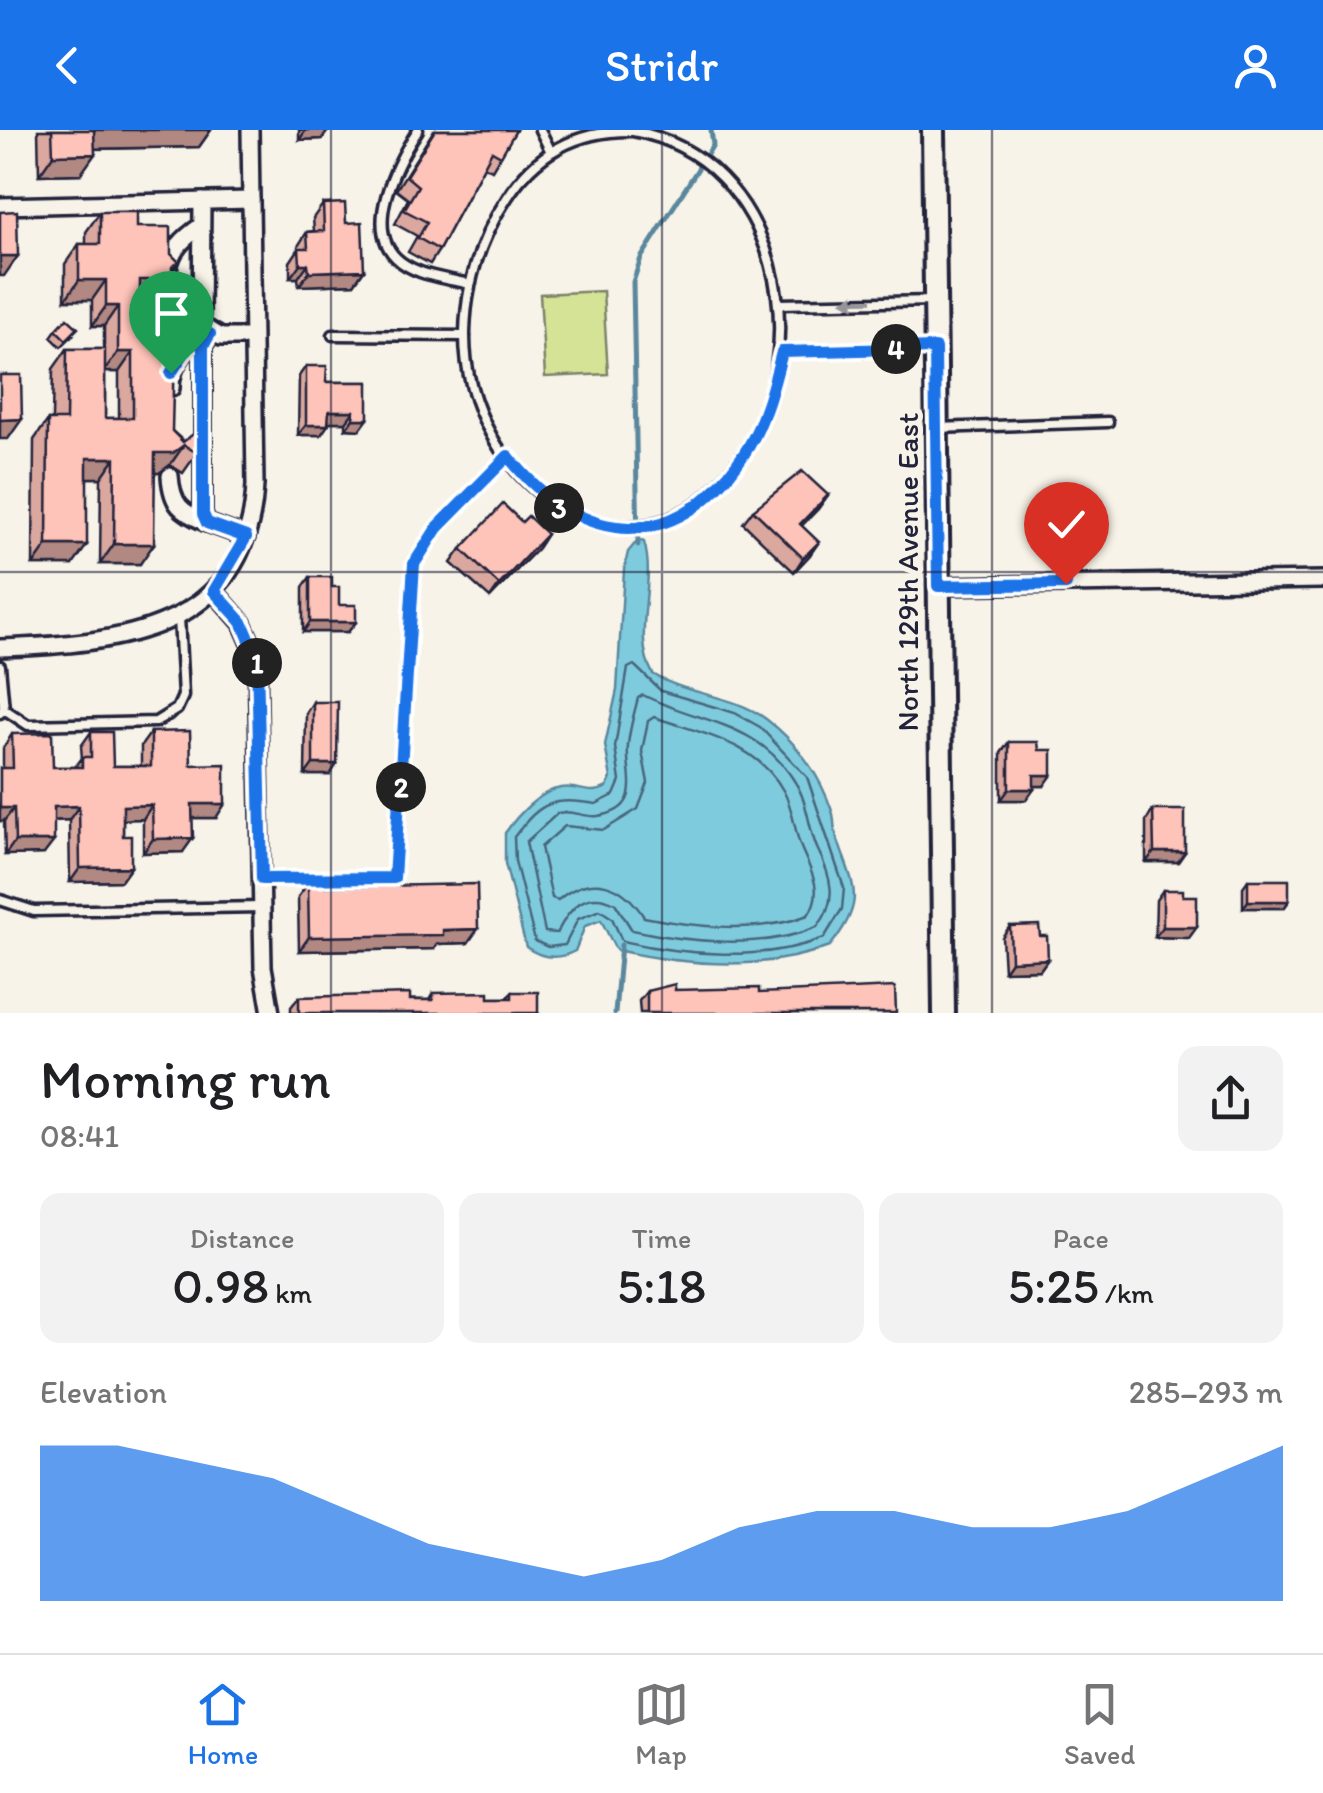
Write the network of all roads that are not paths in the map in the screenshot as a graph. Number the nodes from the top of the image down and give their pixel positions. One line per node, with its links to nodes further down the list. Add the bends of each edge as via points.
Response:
1 (250, 130): 6 (street)
2 (418, 130): 11 (lane, via 388,190 384,228 391,253 412,269)
3 (540, 130): 5 (lane)
4 (933, 130): 13 (street, North 129th Avenue East)
5 (550, 150): 11 (lane, via 500,208); 14 (lane, via 599,132 633,131 695,154 745,206)
6 (252, 200): 7 (street); 18 (street)
7 (202, 201): 8 (street); 9 (street)
8 (0, 206)
9 (202, 226): 10 (street, via 169,258); 15 (street, via 201,325)
10 (168, 271)
11 (470, 284): 17 (lane)
12 (168, 292): 15 (street, via 184,323)
13 (935, 301): 14 (lane, one-way to 14); 19 (street, North 129th Avenue East)
14 (780, 304): 20 (lane)
15 (209, 334): 18 (street); 21 (street, via 188,347 171,373); 26 (street, via 203,346)
16 (333, 335): 17 (lane)
17 (465, 336): 24 (lane, via 474,389)
18 (252, 337): 27 (street, via 255,485)
19 (935, 348): 20 (lane); 23 (street, North 129th Avenue East)
20 (782, 352): 24 (lane, via 762,420 730,472 704,502 646,528 593,523 567,512 548,501)
21 (170, 412)
22 (1108, 422): 23 (lane)
23 (937, 428): 29 (street, North 129th Avenue East)
24 (508, 456): 35 (lane, via 437,528 414,564 394,878)
25 (170, 476): 26 (street, via 178,508)
26 (207, 523): 27 (street)
27 (246, 537): 30 (street)
28 (1323, 580): 29 (street)
29 (938, 586): 39 (street, North 129th Avenue East)
30 (214, 591): 31 (street); 35 (street, via 242,622 257,657)
31 (178, 616): 32 (street, via 156,629 110,639); 34 (lane, via 183,696 178,709 156,722 28,725)
32 (0, 648)
33 (0, 666): 34 (lane)
34 (2, 711)
35 (262, 879): 37 (street)
36 (0, 900): 37 (lane, via 34,911)
37 (262, 907): 38 (street)
38 (271, 1013)
39 (944, 1013)

